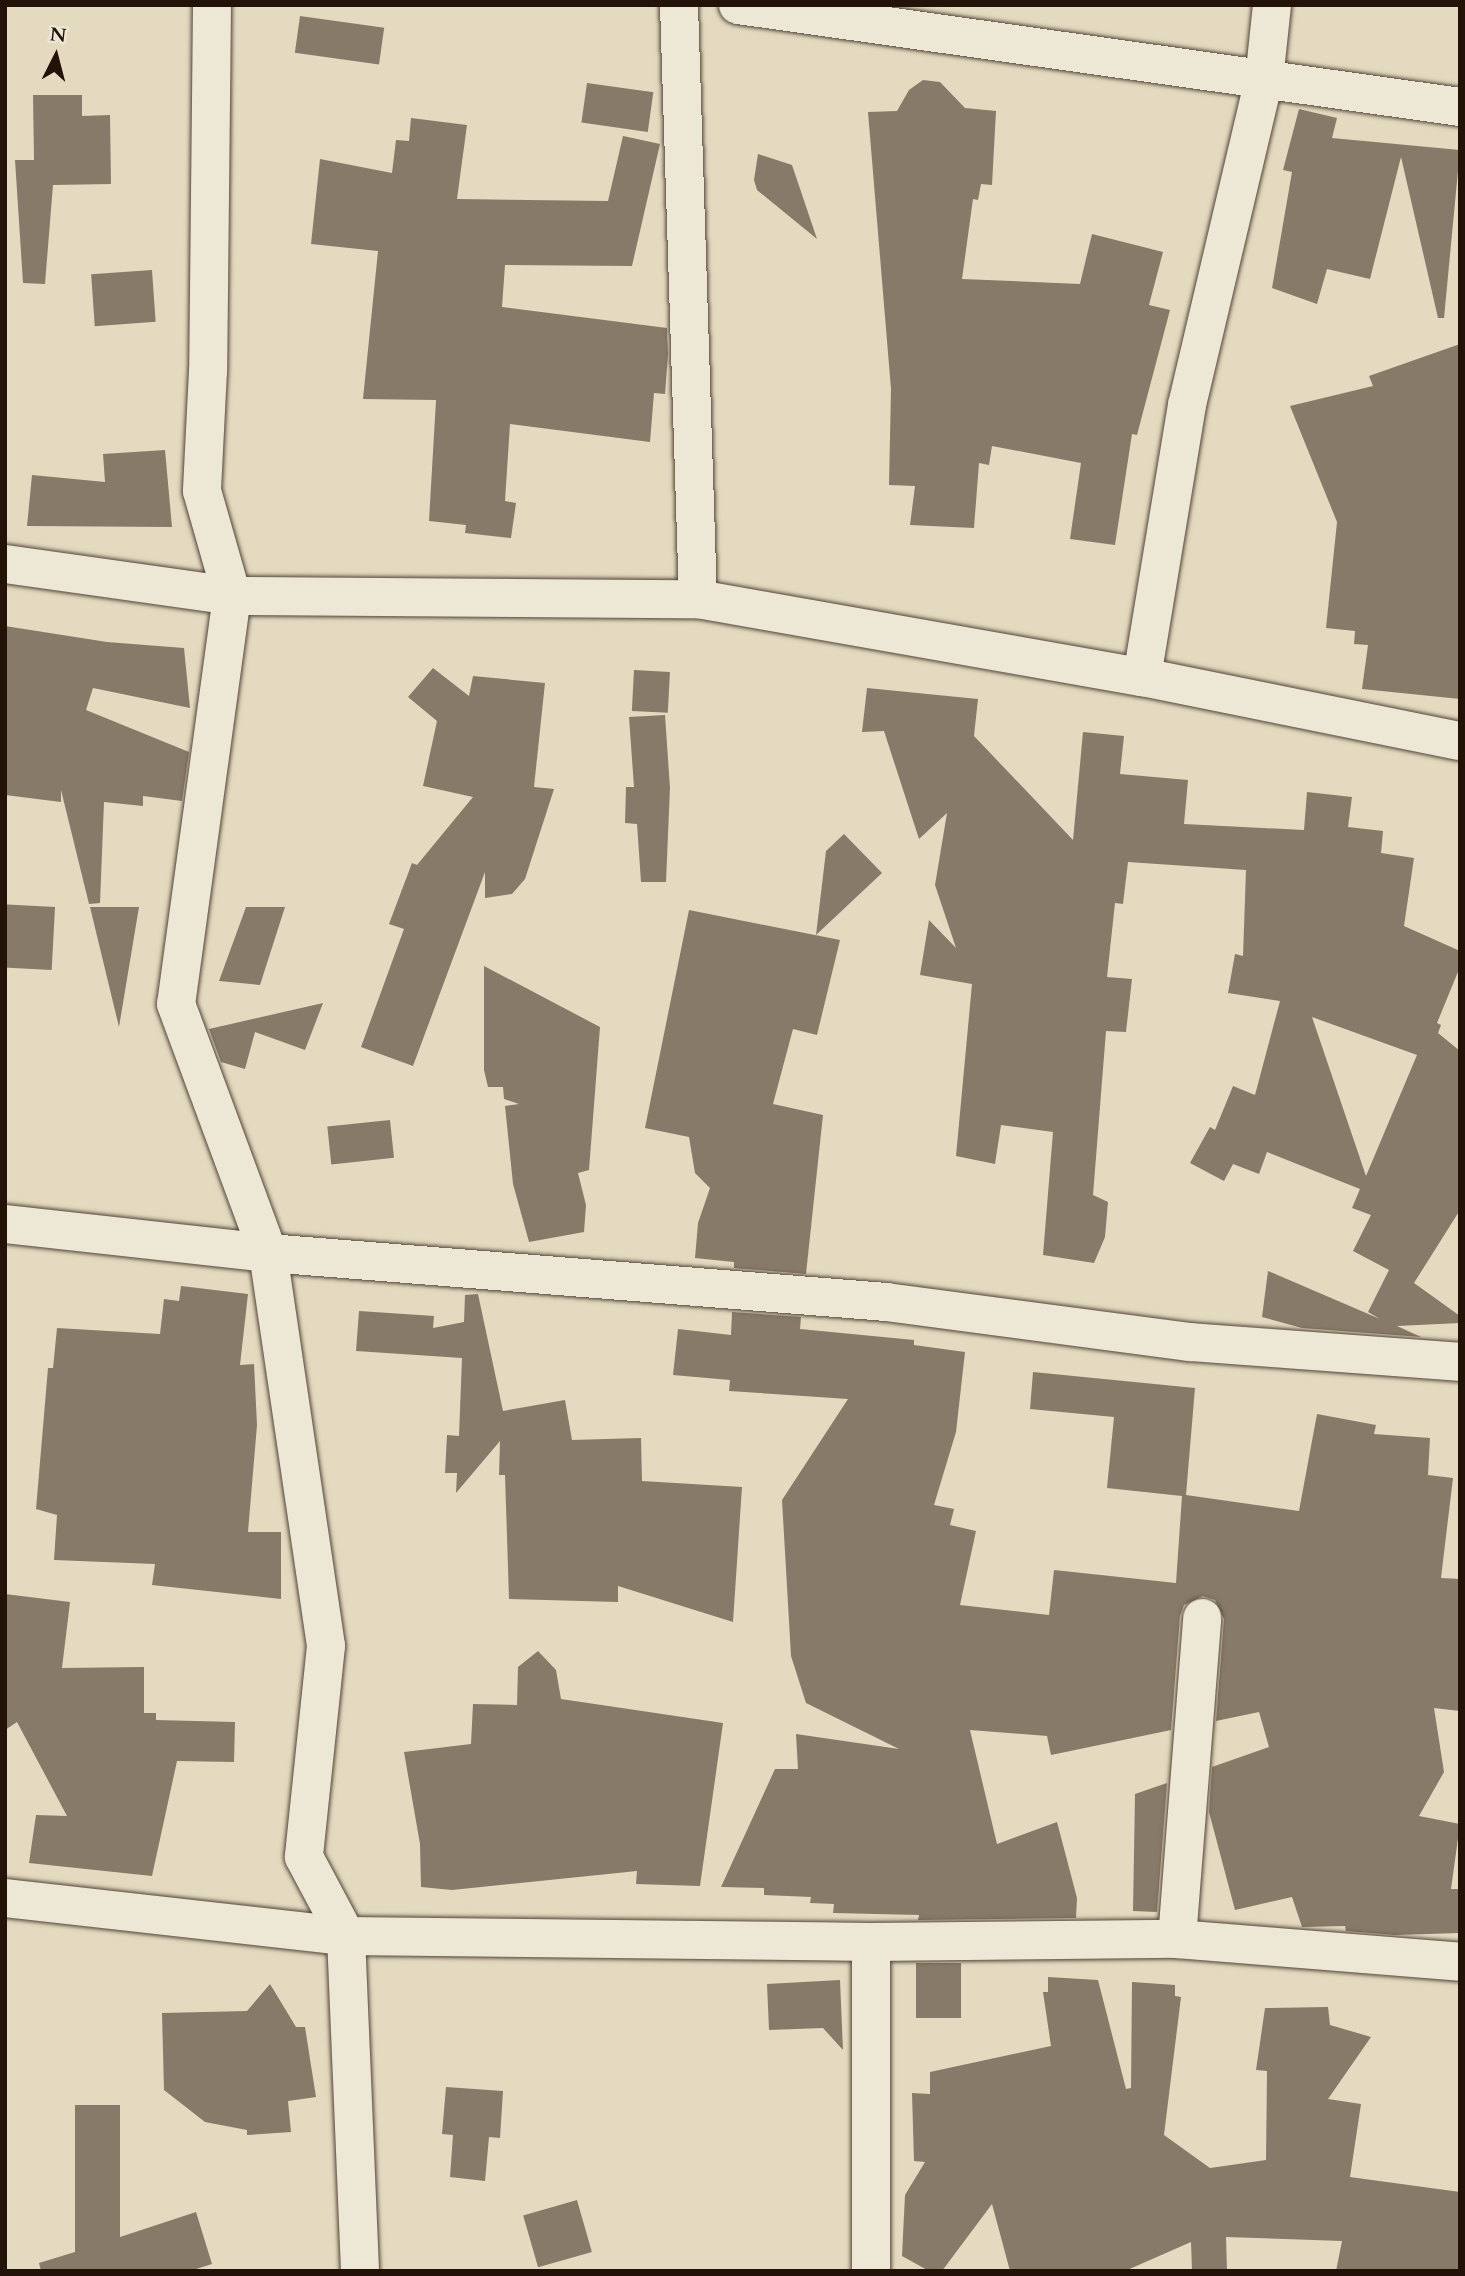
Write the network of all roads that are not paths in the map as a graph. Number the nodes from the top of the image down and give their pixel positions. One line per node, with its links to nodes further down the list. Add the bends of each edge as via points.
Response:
1 (212, 5): 8 (street, via 208,371 202,491)
2 (679, 5): 9 (street)
3 (738, 5): 5 (street)
4 (1272, 5): 5 (street)
5 (1264, 80): 6 (street); 10 (street, via 1187,405)
6 (1460, 107)
7 (5, 564): 8 (street)
8 (232, 596): 9 (street); 13 (street, via 176,1004)
9 (698, 599): 10 (street)
10 (1142, 677): 11 (street)
11 (1460, 741)
12 (5, 1224): 13 (street)
13 (268, 1253): 14 (street, via 886,1302 1190,1342); 17 (street, via 326,1646 304,1857)
14 (1460, 1362)
15 (1202, 1618): 18 (street)
16 (5, 1898): 17 (street)
17 (346, 1936): 19 (street); 21 (street)
18 (1177, 1939): 19 (street); 20 (street)
19 (871, 1942): 22 (street)
20 (1460, 1962)
21 (360, 2271)
22 (872, 2271)

